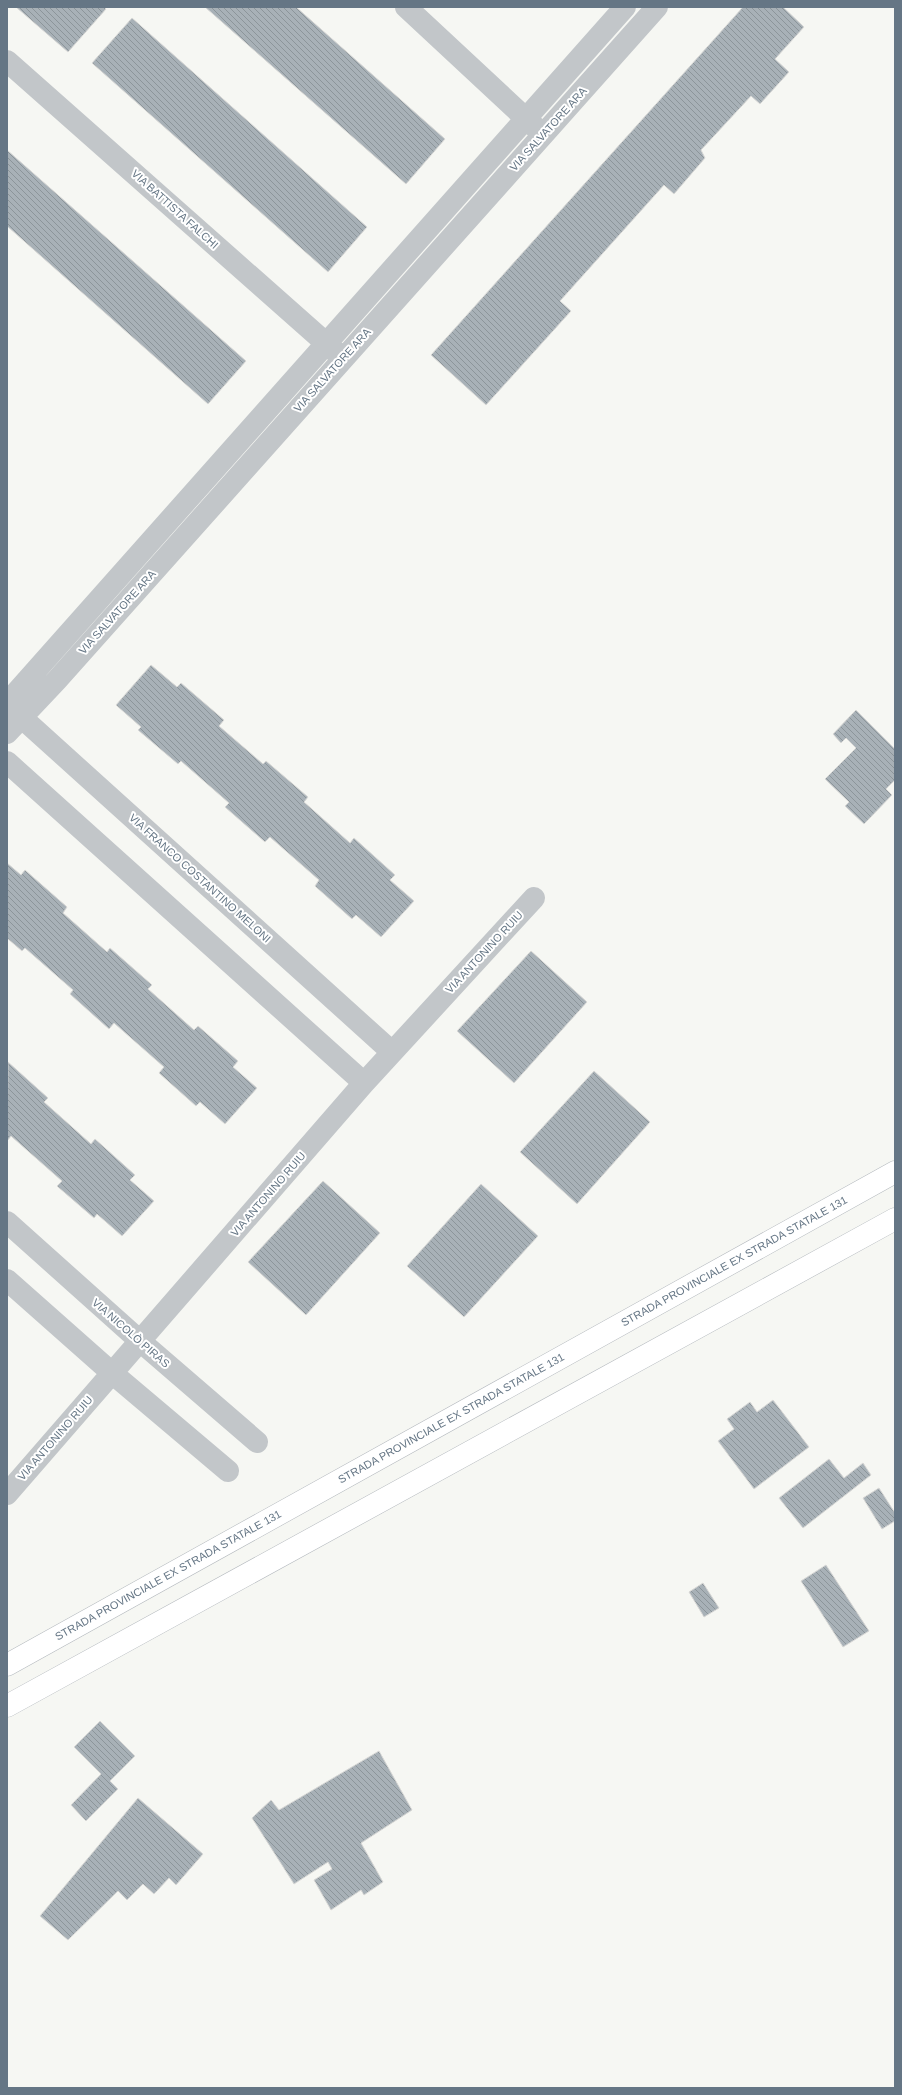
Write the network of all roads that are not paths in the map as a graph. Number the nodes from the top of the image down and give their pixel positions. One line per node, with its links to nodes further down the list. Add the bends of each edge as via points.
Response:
1 (406, 7): 5 (street)
2 (625, 7): 5 (street, VIA SALVATORE ARA)
3 (657, 7): 6 (street, VIA SALVATORE ARA)
4 (7, 61): 7 (street, VIA BATTISTA FALCHI)
5 (526, 119): 6 (street); 7 (street, VIA SALVATORE ARA)
6 (542, 134): 8 (street, VIA SALVATORE ARA)
7 (326, 343): 8 (street, VIA BATTISTA FALCHI); 9 (street, VIA SALVATORE ARA)
8 (343, 358): 9 (street, VIA SALVATORE ARA, via 62,674)
9 (12, 708): 10 (street, VIA SALVATORE ARA); 13 (street, VIA FRANCO COSTANTINO MELONI)
10 (7, 733)
11 (7, 762): 14 (street)
12 (534, 898): 13 (street, VIA ANTONINO RUIU)
13 (392, 1052): 14 (street, VIA ANTONINO RUIU)
14 (364, 1083): 19 (street, VIA ANTONINO RUIU)
15 (895, 1172): 24 (main road, STRADA PROVINCIALE EX STRADA STATALE 131)
16 (895, 1219): 25 (main road)
17 (7, 1222): 19 (street, VIA NICOLÒ PIRAS)
18 (7, 1280): 20 (street)
19 (140, 1341): 20 (street, VIA ANTONINO RUIU); 21 (street, VIA NICOLÒ PIRAS)
20 (112, 1373): 22 (street); 23 (street, VIA ANTONINO RUIU)
21 (257, 1442)
22 (228, 1471)
23 (7, 1494)
24 (7, 1665)
25 (7, 1706)

